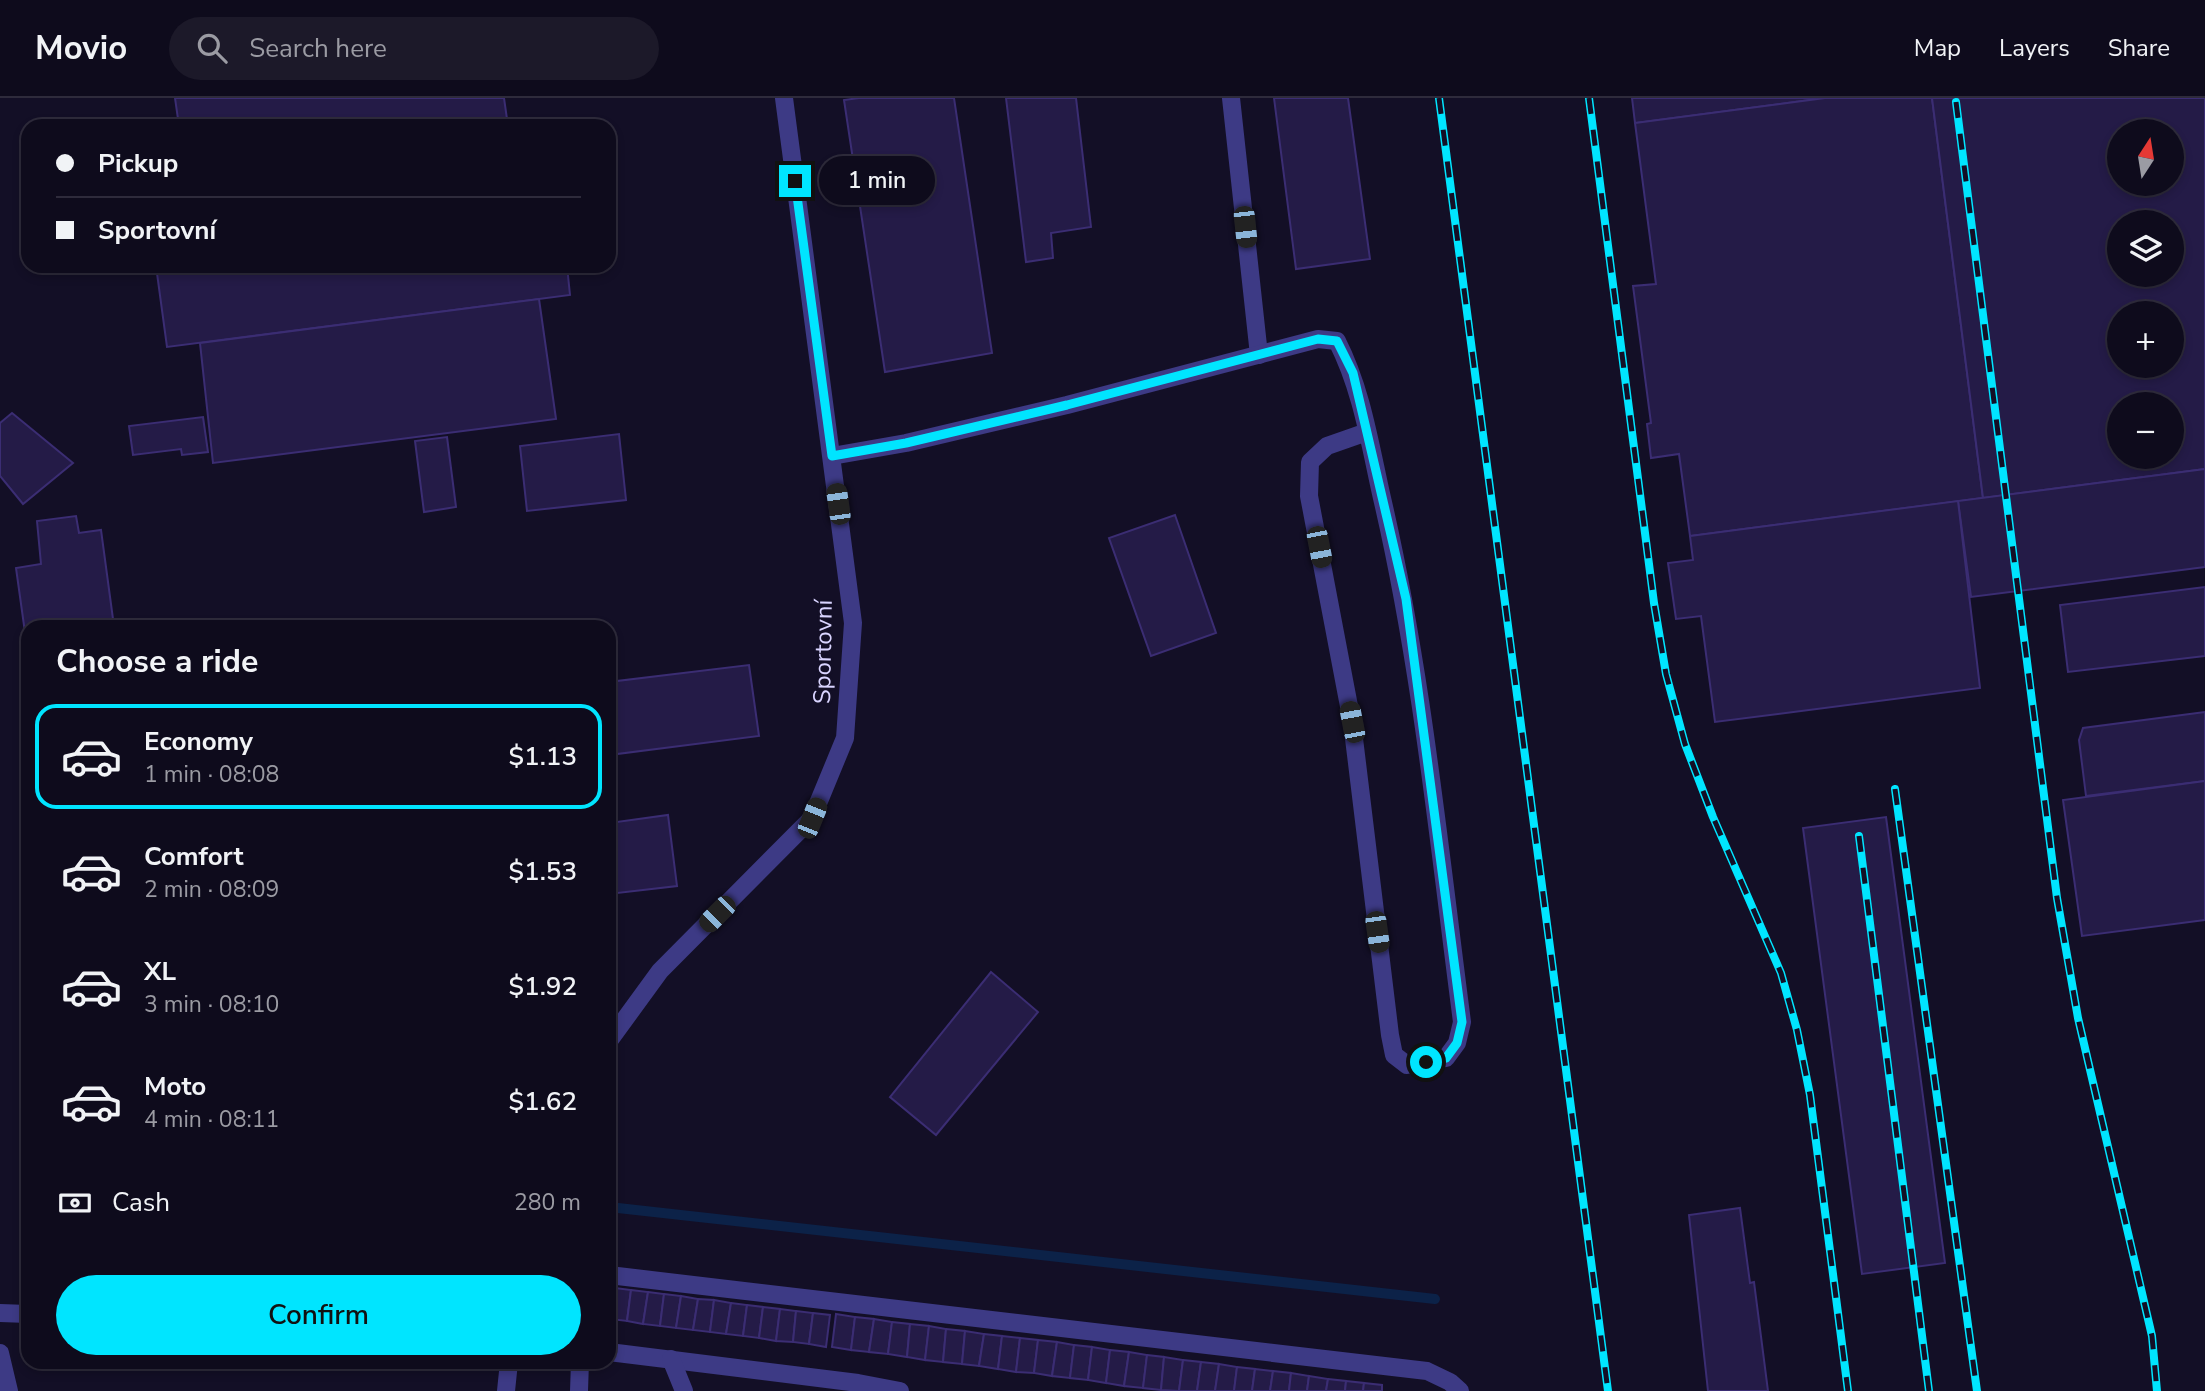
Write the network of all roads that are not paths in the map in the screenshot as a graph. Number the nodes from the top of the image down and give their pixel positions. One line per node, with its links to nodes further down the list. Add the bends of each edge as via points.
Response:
1 (785, 98): 5 (street, Sportovní)
2 (1231, 98): 3 (street)
3 (1259, 355): 4 (street, via 1318,339 1337,341 1353,373); 5 (street, via 1067,405)
4 (1367, 432): 4 (street, via 1327,446 1310,462 1309,496 1352,722 1390,1035 1394,1055 1407,1065 1446,1058 1457,1043 1462,1022 1406,599)
5 (832, 456): 6 (street, Sportovní, via 853,623 845,738 812,818 660,971)
6 (616, 1031)
7 (616, 1276): 21 (street, via 1427,1371)
8 (0, 1313): 9 (street)
9 (21, 1314)
10 (0, 1353): 16 (street)
11 (616, 1353): 12 (street)
12 (671, 1359): 15 (street); 19 (street)
13 (508, 1369): 17 (street)
14 (580, 1369): 18 (street)
15 (858, 1387): 20 (street)
16 (9, 1391)
17 (506, 1391)
18 (579, 1391)
19 (684, 1391)
20 (900, 1391)
21 (1460, 1391)

